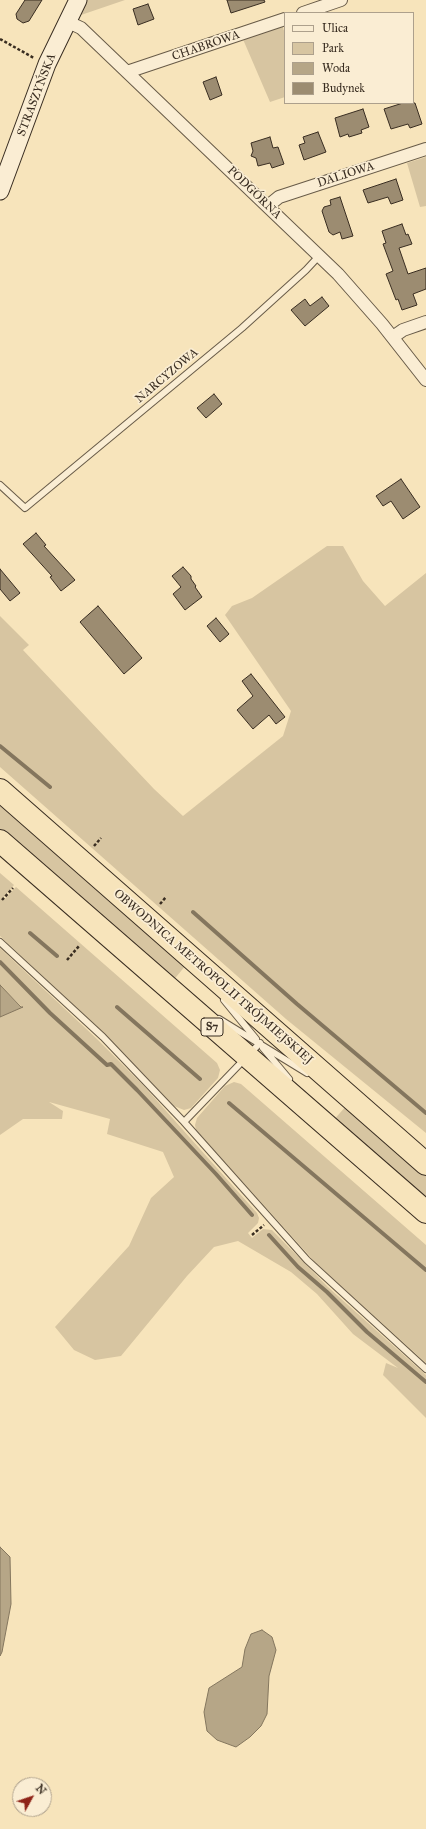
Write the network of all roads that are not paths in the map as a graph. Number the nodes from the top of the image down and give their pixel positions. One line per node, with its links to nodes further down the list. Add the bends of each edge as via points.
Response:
1 (78, 0): 5 (street, STRASZYŃSKA)
2 (341, 0): 3 (street)
3 (305, 12)
4 (284, 19): 6 (street, CHABROWA)
5 (68, 22): 6 (street, PODGÓRNA, via 81,28); 8 (street, STRASZYŃSKA, via 47,64)
6 (127, 72): 9 (street, PODGÓRNA)
7 (426, 149): 9 (street, DALIOWA, via 279,196)
8 (0, 191)
9 (268, 206): 10 (street, PODGÓRNA)
10 (319, 256): 12 (street, PODGÓRNA); 14 (lane, NARCYZOWA, via 242,328 25,508)
11 (426, 322): 12 (street, via 403,330)
12 (393, 337): 13 (street, PODGÓRNA)
13 (426, 380)
14 (0, 485)
15 (0, 790): 18 (highway, OBWODNICA METROPOLII TRÓJMIEJSKIEJ)
16 (0, 840): 19 (highway, S7)
17 (0, 942): 30 (lane, via 103,1037)
18 (192, 960): 20 (lane); 29 (highway, OBWODNICA METROPOLII TRÓJMIEJSKIEJ)
19 (167, 987): 22 (lane); 24 (highway, S7)
20 (215, 988)
21 (220, 994): 24 (lane)
22 (205, 1011)
23 (212, 1014): 24 (lane)
24 (253, 1050): 25 (lane); 27 (lane); 30 (lane); 31 (highway, S7)
25 (312, 1076)
26 (319, 1080): 29 (lane)
27 (294, 1085)
28 (298, 1091): 31 (lane)
29 (352, 1100): 32 (highway, OBWODNICA METROPOLII TRÓJMIEJSKIEJ)
30 (184, 1122): 34 (lane, via 307,1260)
31 (328, 1128): 33 (highway, S7)
32 (426, 1164)
33 (426, 1212)
34 (426, 1369)

